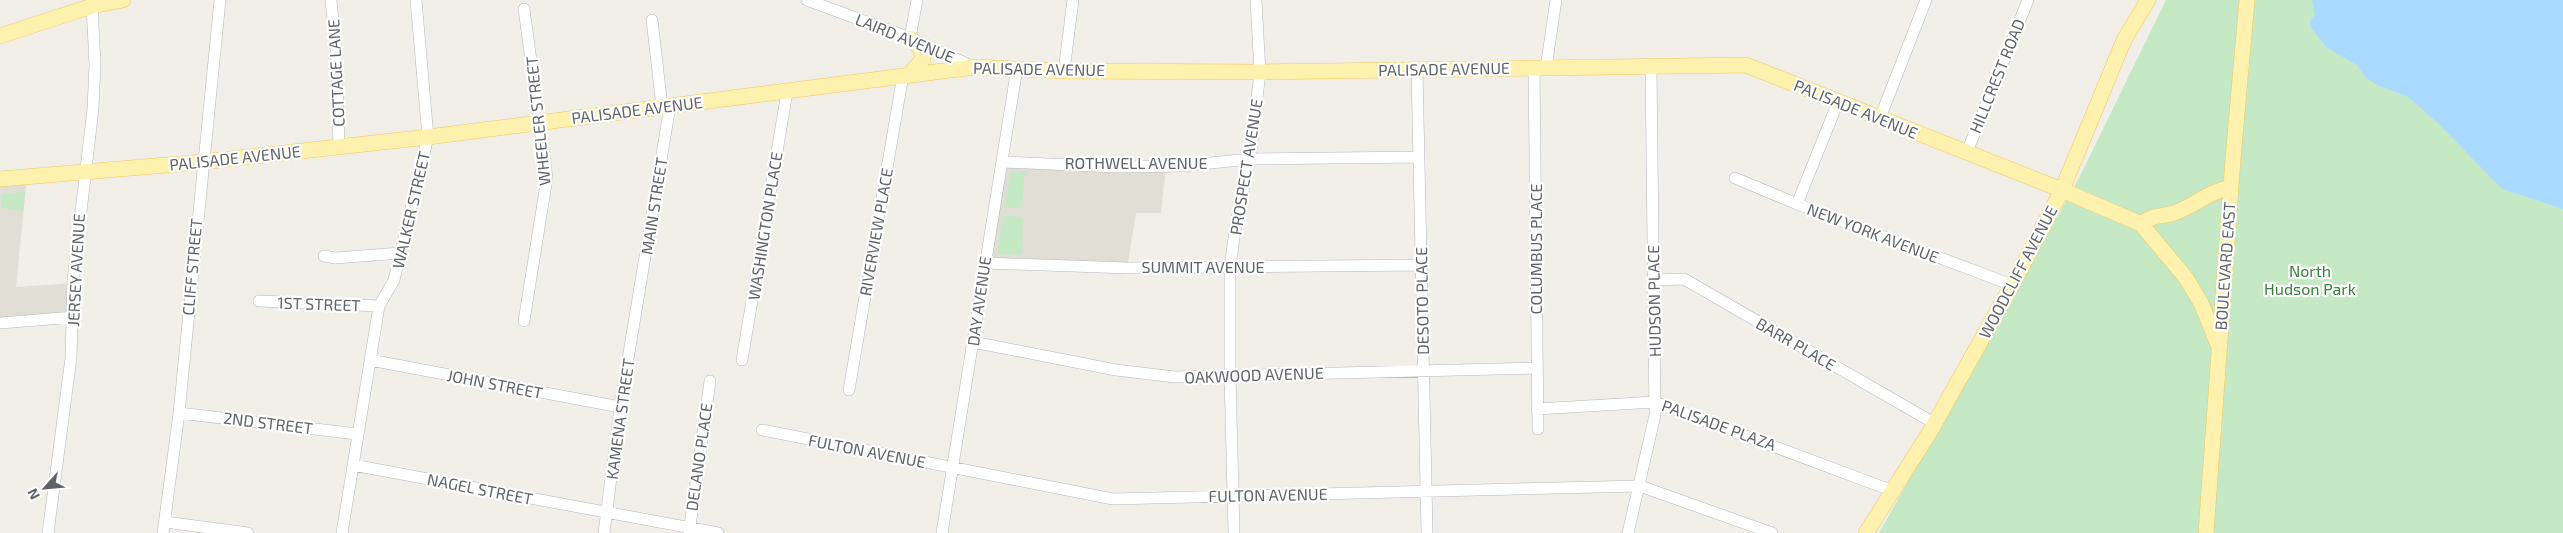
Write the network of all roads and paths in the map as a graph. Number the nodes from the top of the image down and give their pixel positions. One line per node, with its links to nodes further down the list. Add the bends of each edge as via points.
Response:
1 (123, 0): 14 (main road)
2 (220, 0): 37 (street, CLIFF STREET)
3 (332, 0): 33 (street, COTTAGE LANE)
4 (416, 0): 32 (street, WALKER STREET)
5 (807, 0): 18 (street, LAIRD AVENUE)
6 (917, 0): 18 (street)
7 (1073, 0): 24 (street)
8 (1256, 0): 25 (street, PROSPECT AVENUE)
9 (1556, 0): 22 (street, COLUMBUS PLACE)
10 (1926, 0): 30 (street)
11 (2028, 0): 34 (street, HILLCREST ROAD)
12 (2148, 0): 43 (main road, WOODCLIFF AVENUE, via 2124,40)
13 (2247, 0): 42 (main road, BOULEVARD EAST)
14 (92, 6): 17 (main road); 39 (street, JERSEY AVENUE, via 96,64)
15 (524, 9): 31 (street, WHEELER STREET)
16 (652, 20): 29 (street, MAIN STREET)
17 (0, 36)
18 (910, 38): 20 (street, LAIRD AVENUE); 26 (main road, via 921,49 924,59)
19 (1651, 66): 22 (main road, PALISADE AVENUE); 28 (main road, PALISADE AVENUE, via 1746,65); 51 (street, HUDSON PLACE)
20 (974, 67): 21 (main road, PALISADE AVENUE); 26 (main road, PALISADE AVENUE)
21 (1017, 68): 24 (main road, PALISADE AVENUE); 38 (street, DAY AVENUE)
22 (1540, 68): 23 (main road, PALISADE AVENUE); 63 (street, COLUMBUS PLACE)
23 (1417, 70): 25 (main road, PALISADE AVENUE); 35 (street, DESOTO PLACE)
24 (1064, 71): 25 (main road, PALISADE AVENUE)
25 (1260, 72): 36 (street, PROSPECT AVENUE)
26 (907, 74): 27 (main road, PALISADE AVENUE); 67 (street, RIVERVIEW PLACE)
27 (787, 92): 29 (main road, PALISADE AVENUE); 62 (street, WASHINGTON PLACE)
28 (1838, 102): 30 (main road, PALISADE AVENUE); 44 (street)
29 (666, 106): 31 (main road, PALISADE AVENUE); 55 (street, MAIN STREET)
30 (1880, 118): 34 (main road, PALISADE AVENUE)
31 (539, 124): 32 (main road, PALISADE AVENUE); 57 (street, WHEELER STREET, via 547,178)
32 (428, 137): 33 (main road, PALISADE AVENUE); 46 (street, WALKER STREET)
33 (339, 146): 37 (main road, PALISADE AVENUE)
34 (1966, 152): 43 (main road, PALISADE AVENUE)
35 (1419, 157): 36 (street, ROTHWELL AVENUE); 49 (street, DESOTO PLACE)
36 (1250, 159): 38 (street, ROTHWELL AVENUE, via 1182,166 1118,167); 50 (street, PROSPECT AVENUE)
37 (202, 162): 39 (main road, PALISADE AVENUE); 71 (street, CLIFF STREET)
38 (1003, 162): 48 (street, DAY AVENUE)
39 (87, 172): 41 (main road, PALISADE AVENUE); 56 (street, JERSEY AVENUE, via 82,186 73,280)
40 (1734, 178): 44 (street, NEW YORK AVENUE)
41 (0, 179)
42 (2230, 187): 45 (main road, via 2214,190 2182,210 2147,219); 60 (main road, BOULEVARD EAST)
43 (2062, 190): 45 (main road, PALISADE AVENUE); 52 (main road, WOODCLIFF AVENUE)
44 (1796, 204): 52 (street, NEW YORK AVENUE)
45 (2141, 224): 60 (main road, via 2186,278 2201,303)
46 (401, 253): 47 (street); 54 (street, WALKER STREET, via 394,280)
47 (324, 256)
48 (984, 263): 50 (street, SUMMIT AVENUE, via 1127,268); 59 (street, DAY AVENUE)
49 (1422, 266): 50 (street, SUMMIT AVENUE); 64 (street, DESOTO PLACE)
50 (1230, 267): 65 (street, PROSPECT AVENUE)
51 (1654, 280): 68 (street, HUDSON PLACE); 72 (street, BARR PLACE, via 1684,279)
52 (2012, 285): 72 (main road, WOODCLIFF AVENUE)
53 (259, 301): 54 (street, 1ST STREET)
54 (379, 306): 61 (street, WALKER STREET)
55 (638, 306): 69 (street, KAMENA STREET)
56 (74, 317): 58 (street); 85 (street, JERSEY AVENUE)
57 (524, 321)
58 (0, 323)
59 (973, 342): 65 (street, OAKWOOD AVENUE, via 1148,375); 77 (street, DAY AVENUE)
60 (2219, 347): 96 (main road, BOULEVARD EAST)
61 (370, 360): 69 (street, JOHN STREET); 75 (street, WALKER STREET)
62 (742, 360)
63 (1537, 368): 64 (street, OAKWOOD AVENUE); 70 (street, COLUMBUS PLACE)
64 (1424, 371): 65 (street, OAKWOOD AVENUE); 80 (street, DESOTO PLACE)
65 (1230, 375): 81 (street, PROSPECT AVENUE)
66 (710, 381): 84 (street, DELANO PLACE)
67 (849, 390)
68 (1655, 402): 70 (street, PALISADE PLAZA); 78 (street, HUDSON PLACE); 79 (street, PALISADE PLAZA)
69 (620, 407): 82 (street, KAMENA STREET)
70 (1537, 409): 73 (street, COLUMBUS PLACE)
71 (179, 412): 75 (street, 2ND STREET); 83 (street, CLIFF STREET)
72 (1934, 424): 79 (main road, WOODCLIFF AVENUE)
73 (1538, 429)
74 (762, 430): 77 (street, FULTON AVENUE)
75 (357, 434): 76 (street, WALKER STREET)
76 (353, 465): 82 (street, NAGEL STREET); 87 (street, WALKER STREET)
77 (952, 468): 81 (street, FULTON AVENUE, via 1113,499); 90 (street, DAY AVENUE)
78 (1640, 486): 80 (street, FULTON AVENUE); 93 (street, HUDSON PLACE); 94 (street, FULTON AVENUE)
79 (1893, 490): 95 (main road, WOODCLIFF AVENUE)
80 (1426, 492): 81 (street, FULTON AVENUE); 92 (street, DESOTO PLACE)
81 (1232, 496): 91 (street, PROSPECT AVENUE)
82 (606, 513): 84 (street, NAGEL STREET); 88 (street, KAMENA STREET)
83 (164, 528): 86 (street)
84 (689, 531): 89 (street, NAGEL STREET)
85 (48, 533)
86 (248, 533)
87 (342, 533)
88 (604, 533)
89 (718, 533)
90 (942, 533)
91 (1234, 533)
92 (1427, 533)
93 (1628, 533)
94 (1772, 533)
95 (1866, 533)
96 (2206, 533)

